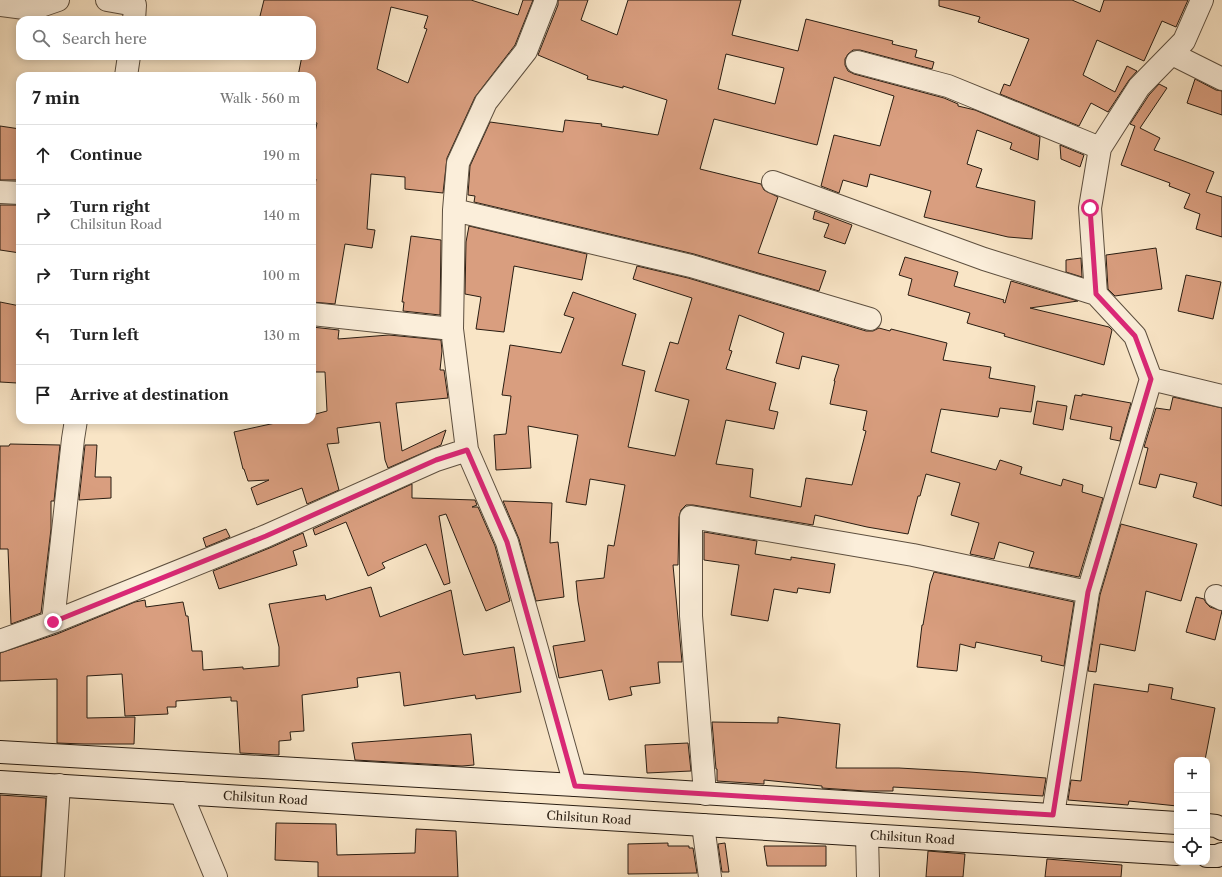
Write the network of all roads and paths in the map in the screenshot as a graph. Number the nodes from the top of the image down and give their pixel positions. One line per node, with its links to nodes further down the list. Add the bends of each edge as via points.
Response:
1 (58, 0): 5 (street, via 32,9)
2 (107, 0): 6 (street, via 135,5)
3 (546, 0): 16 (street, via 526,51 486,102 458,163)
4 (1202, 0): 7 (street, via 1184,41)
5 (0, 5)
6 (134, 16)
7 (1172, 54): 11 (street); 12 (street, via 1139,87)
8 (128, 60): 10 (street)
9 (857, 62): 12 (street, via 948,86)
10 (127, 72)
11 (1222, 79)
12 (1100, 148): 17 (street, via 1090,208)
13 (773, 182): 17 (street, via 984,259)
14 (0, 192): 15 (street)
15 (16, 193)
16 (454, 210): 19 (street, via 691,266); 20 (street)
17 (1096, 294): 21 (street, via 1135,336)
18 (316, 314): 20 (street)
19 (870, 319)
20 (452, 329): 24 (street)
21 (1151, 379): 22 (street); 25 (street)
22 (1222, 396)
23 (75, 424): 26 (street)
24 (467, 450): 26 (street, via 436,460 266,536); 31 (street, via 507,542)
25 (1088, 592): 33 (street, via 913,555 691,517 691,616); 34 (street)
26 (53, 622): 27 (street)
27 (0, 641)
28 (0, 752): 31 (street)
29 (0, 782): 30 (street, Chilsitun Road)
30 (59, 785): 32 (street, Chilsitun Road); 43 (street)
31 (575, 786): 33 (street)
32 (181, 793): 36 (street, Chilsitun Road); 44 (street)
33 (705, 794): 34 (street)
34 (1053, 815): 35 (street)
35 (1174, 823)
36 (703, 825): 39 (street, Chilsitun Road); 45 (street)
37 (1210, 825): 38 (street)
38 (1222, 829)
39 (867, 835): 40 (street, Chilsitun Road); 46 (street)
40 (1174, 854)
41 (1222, 854): 42 (street)
42 (1210, 856)
43 (53, 877)
44 (216, 877)
45 (710, 877)
46 (868, 877)

